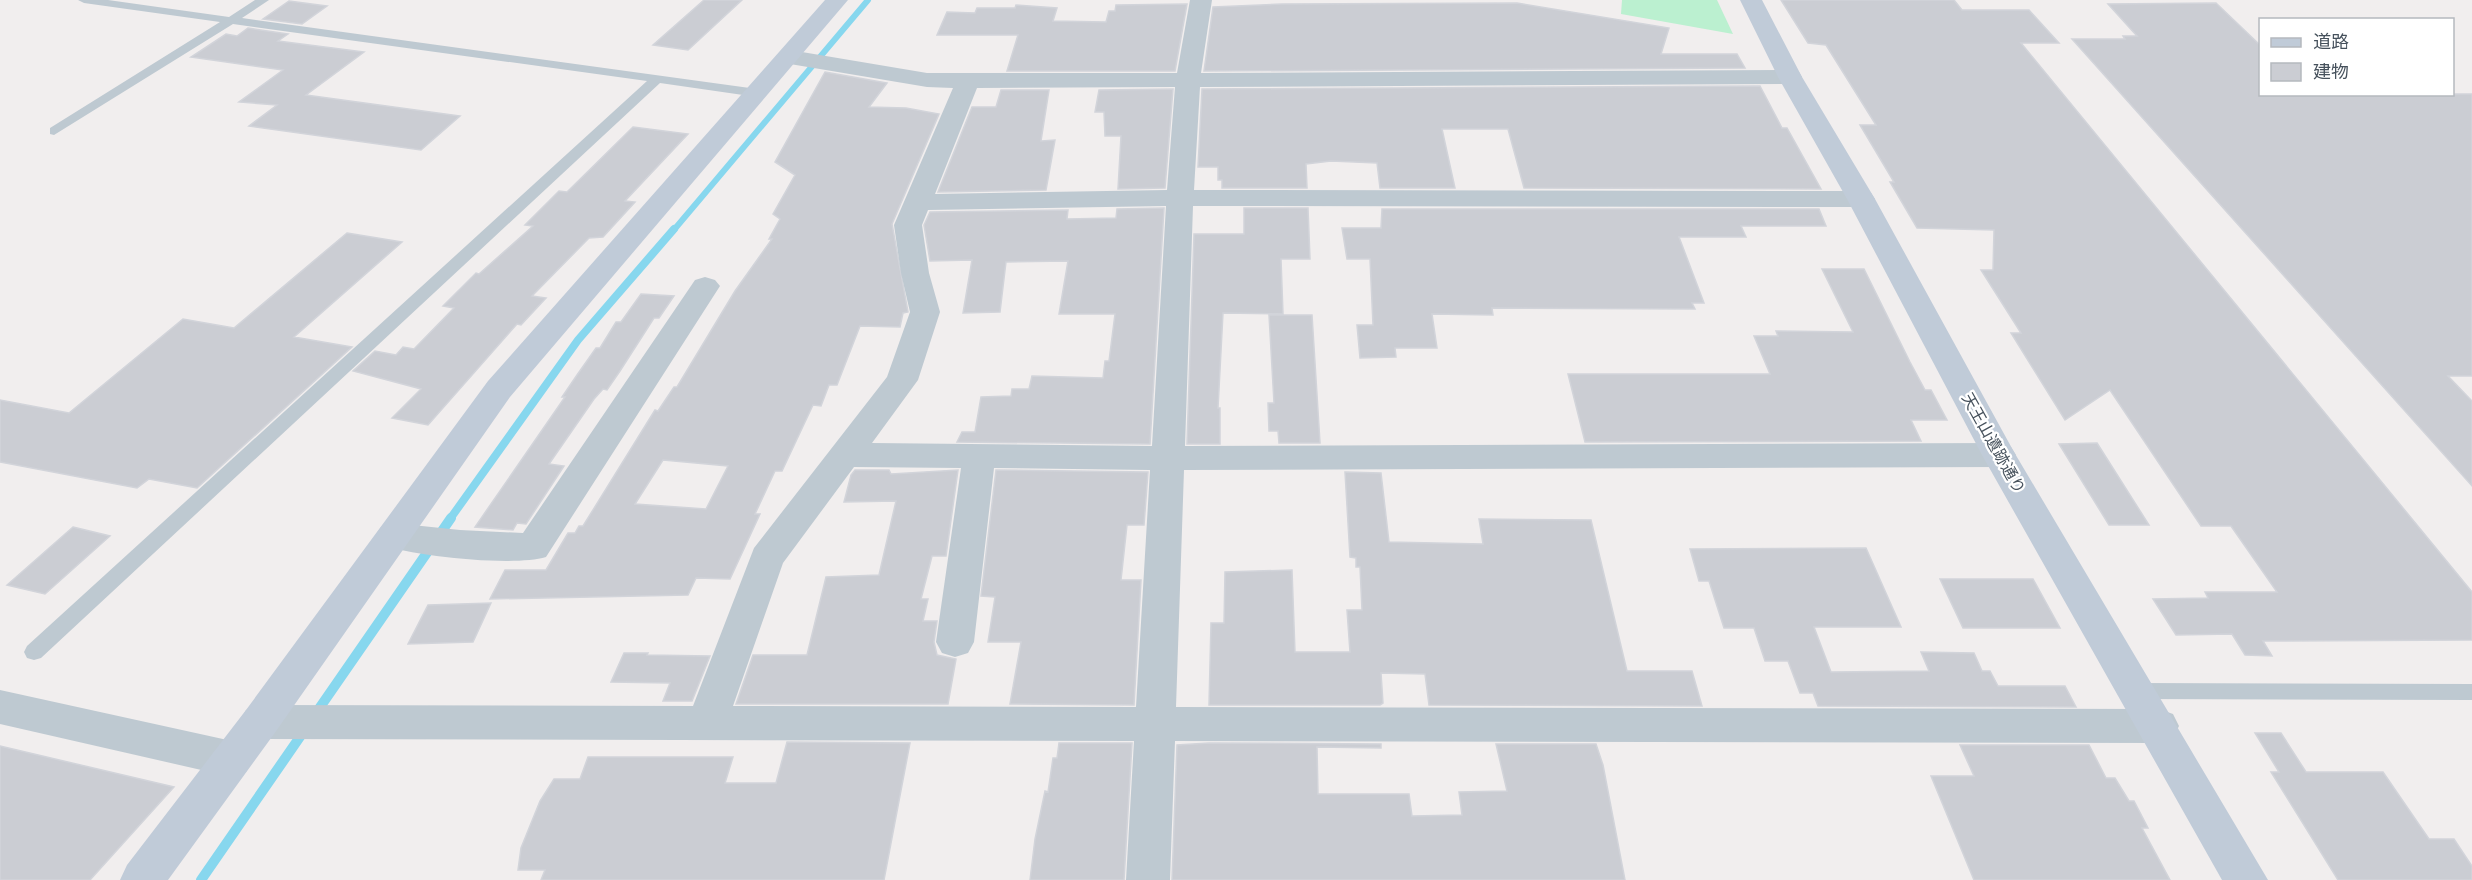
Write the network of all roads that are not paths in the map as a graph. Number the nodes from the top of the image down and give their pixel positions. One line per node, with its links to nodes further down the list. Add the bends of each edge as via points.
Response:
1 (84, 0): 6 (lane)
2 (263, 0): 6 (lane)
3 (837, 0): 7 (street)
4 (1201, 0): 10 (street)
5 (1751, 0): 8 (street, 天王山遺跡通り)
6 (230, 21): 9 (lane); 13 (lane)
7 (790, 57): 11 (street, via 927,80); 12 (street)
8 (1790, 77): 10 (street); 15 (street, 天王山遺跡通り)
9 (657, 79): 12 (lane); 24 (lane)
10 (1188, 79): 11 (street); 14 (street)
11 (968, 81): 16 (street)
12 (757, 93): 22 (street, via 499,389)
13 (54, 131)
14 (1180, 198): 15 (street); 16 (street); 21 (street)
15 (1861, 199): 19 (street, 天王山遺跡通り)
16 (918, 202): 18 (street, via 908,225 925,312 902,380)
17 (705, 286): 22 (street, via 533,547)
18 (843, 455): 20 (street); 29 (street, via 767,558)
19 (2000, 455): 21 (street); 25 (street, 天王山遺跡通り)
20 (979, 456): 21 (street); 23 (street)
21 (1167, 458): 30 (street)
22 (393, 536): 28 (street)
23 (955, 642)
24 (34, 652)
25 (2136, 691): 26 (lane); 31 (street, 天王山遺跡通り)
26 (2472, 692)
27 (0, 707): 32 (street)
28 (260, 722): 29 (street); 32 (street)
29 (707, 723): 30 (street)
30 (1155, 723): 31 (street); 34 (street)
31 (2158, 726): 35 (street, 天王山遺跡通り)
32 (232, 759): 33 (street)
33 (142, 880)
34 (1148, 880)
35 (2246, 880)

